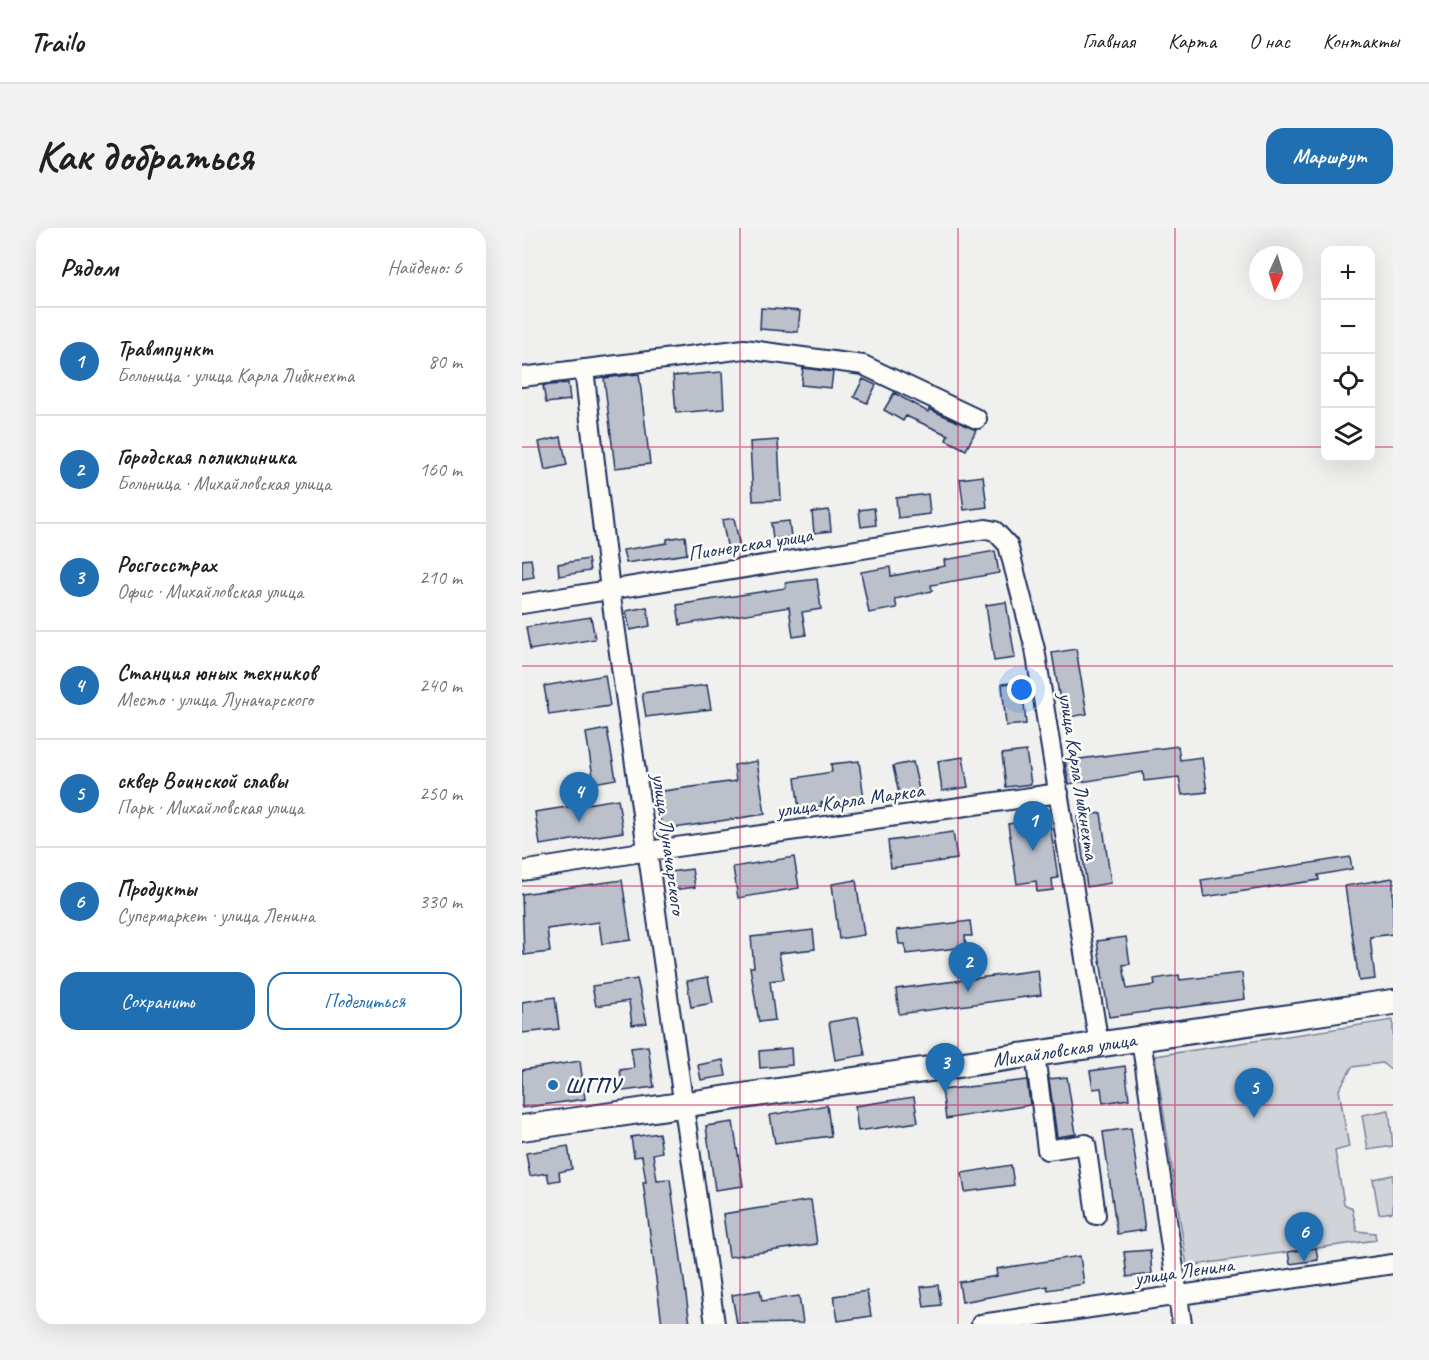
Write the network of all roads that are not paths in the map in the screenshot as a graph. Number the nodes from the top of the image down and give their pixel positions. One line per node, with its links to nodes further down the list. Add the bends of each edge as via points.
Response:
1 (584, 369): 2 (street); 3 (street, via 744,349 863,365); 5 (street, улица Луначарского)
2 (522, 377)
3 (977, 419)
4 (986, 529): 5 (street, Пионерская улица); 7 (street, улица Карла Либкнехта, via 1002,536 1013,557 1035,648)
5 (610, 590): 6 (street, Пионерская улица); 8 (street, улица Луначарского)
6 (522, 604)
7 (1059, 793): 8 (street, улица Карла Маркса); 12 (street, улица Карла Либкнехта)
8 (648, 851): 9 (street, улица Карла Маркса); 14 (street, улица Луначарского)
9 (522, 871)
10 (1393, 1002): 11 (main road, Михайловская улица)
11 (1141, 1039): 12 (main road, Михайловская улица); 18 (street)
12 (1099, 1045): 13 (main road, Михайловская улица)
13 (1035, 1054): 14 (main road, Михайловская улица); 16 (street, via 1047,1150 1086,1144)
14 (682, 1105): 15 (main road, Михайловская улица); 19 (street, улица Луначарского)
15 (522, 1128)
16 (1096, 1215)
17 (1393, 1264): 18 (street, улица Ленина)
18 (1177, 1295): 20 (street, улица Ленина); 21 (street)
19 (715, 1324)
20 (981, 1324)
21 (1182, 1324)

